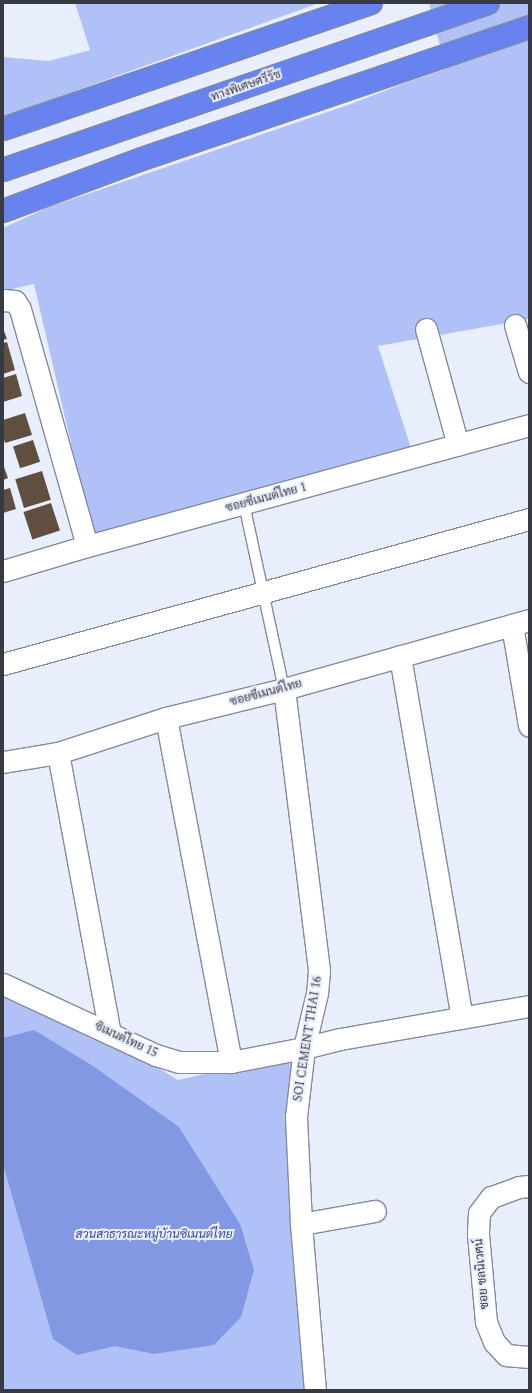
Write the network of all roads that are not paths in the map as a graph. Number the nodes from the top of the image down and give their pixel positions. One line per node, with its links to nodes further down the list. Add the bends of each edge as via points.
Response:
1 (371, 3): 4 (highway)
2 (488, 3): 5 (highway, ทางพิเศษศรีรัช)
3 (529, 28): 6 (highway, via 142,159)
4 (3, 129)
5 (3, 170)
6 (3, 211)
7 (3, 300): 15 (street, via 14,301 20,309)
8 (515, 325): 10 (street)
9 (426, 329): 12 (street)
10 (529, 372)
11 (529, 425): 12 (street, ซอยซีเมนต์ไทย 1)
12 (458, 445): 13 (street, ซอยซีเมนต์ไทย 1)
13 (244, 504): 15 (street, ซอยซีเมนต์ไทย 1); 17 (lane)
14 (529, 519): 17 (street)
15 (87, 546): 16 (street, ซอยซีเมนต์ไทย 1)
16 (3, 571)
17 (263, 593): 20 (street); 21 (lane)
18 (520, 622): 19 (street, ซอยซีเมนต์ไทย); 23 (street)
19 (400, 656): 21 (street, ซอยซีเมนต์ไทย); 28 (street)
20 (3, 664)
21 (284, 689): 22 (street, ซอยซีเมนต์ไทย); 30 (street, SOI CEMENT THAI 16, via 319,971 318,993)
22 (166, 718): 24 (street, ซอยซีเมนต์ไทย); 31 (street)
23 (529, 726)
24 (58, 753): 25 (street, ซอยซีเมนต์ไทย); 29 (street)
25 (3, 762)
26 (3, 984): 29 (street, ซิเมนต์ไทย 15)
27 (529, 1006): 28 (street, ซิเมนต์ไทย 15)
28 (462, 1018): 30 (street, ซิเมนต์ไทย 15, via 340,1039)
29 (110, 1033): 31 (street, ซิเมนต์ไทย 15, via 156,1055 179,1062)
30 (304, 1048): 31 (street, ซิเมนต์ไทย 15); 34 (street, SOI CEMENT THAI 16, via 296,1117)
31 (231, 1062)
32 (524, 1187): 35 (street, ซอย ชลนิเวศน์, via 491,1197 479,1213 478,1234 486,1322 494,1342 506,1355)
33 (375, 1210): 34 (street)
34 (301, 1224): 36 (street, SOI CEMENT THAI 16)
35 (529, 1357)
36 (315, 1390)

